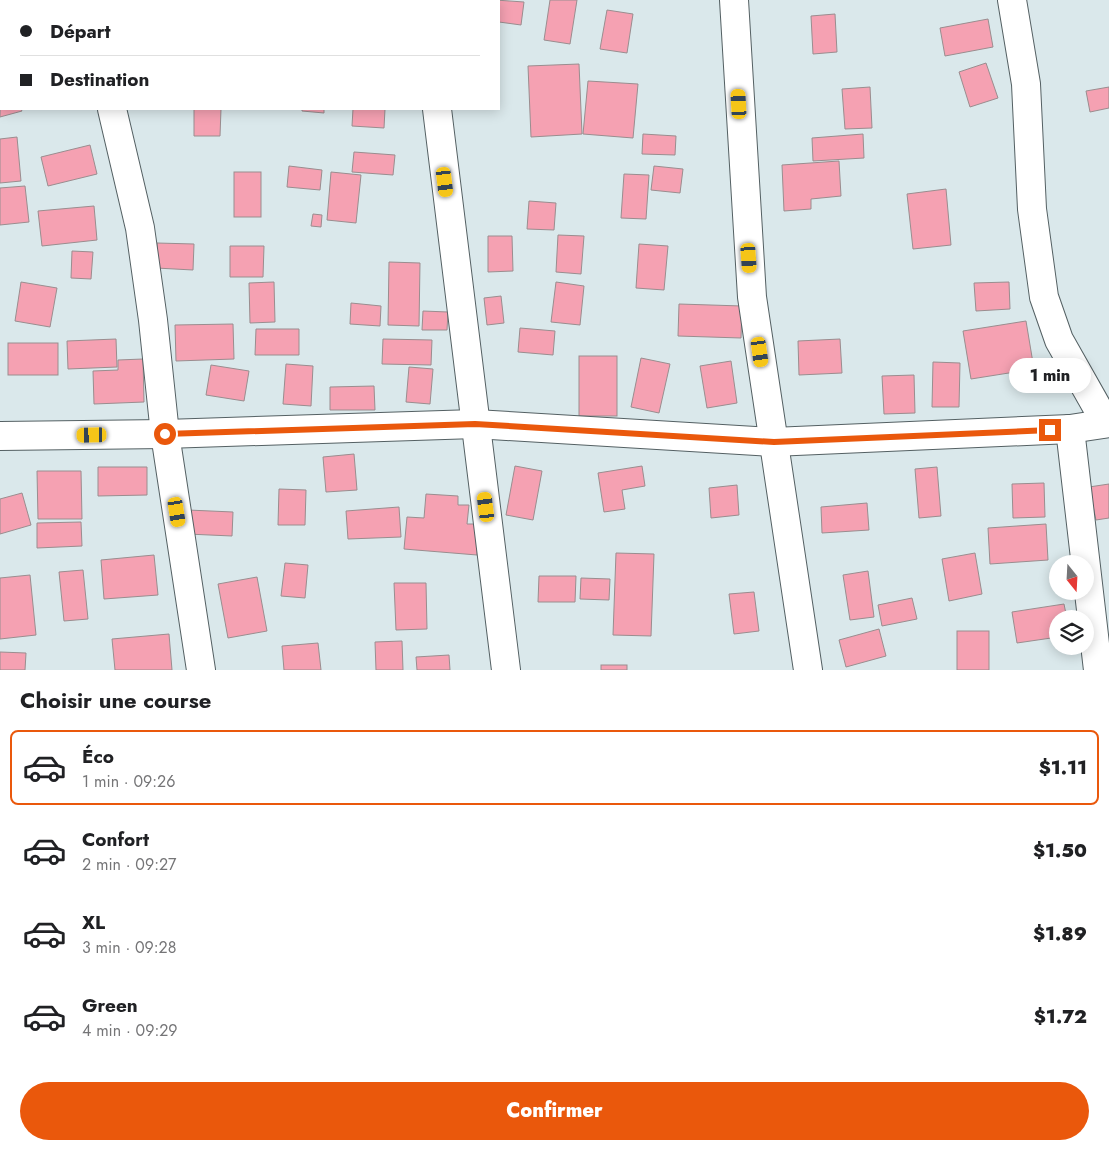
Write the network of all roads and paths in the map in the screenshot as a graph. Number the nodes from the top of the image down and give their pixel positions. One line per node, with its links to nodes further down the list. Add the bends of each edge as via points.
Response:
1 (734, 0): 10 (street, via 752,297)
2 (1012, 0): 5 (street, via 1026,84 1032,209 1044,297 1059,340)
3 (112, 110): 8 (street, via 140,228 154,320)
4 (437, 110): 6 (street)
5 (1108, 423): 7 (street)
6 (475, 424): 8 (street); 10 (street); 12 (street)
7 (1070, 429): 10 (street); 14 (street)
8 (165, 434): 9 (street); 11 (street)
9 (0, 436)
10 (774, 442): 13 (street)
11 (201, 670)
12 (506, 670)
13 (808, 670)
14 (1098, 670)

